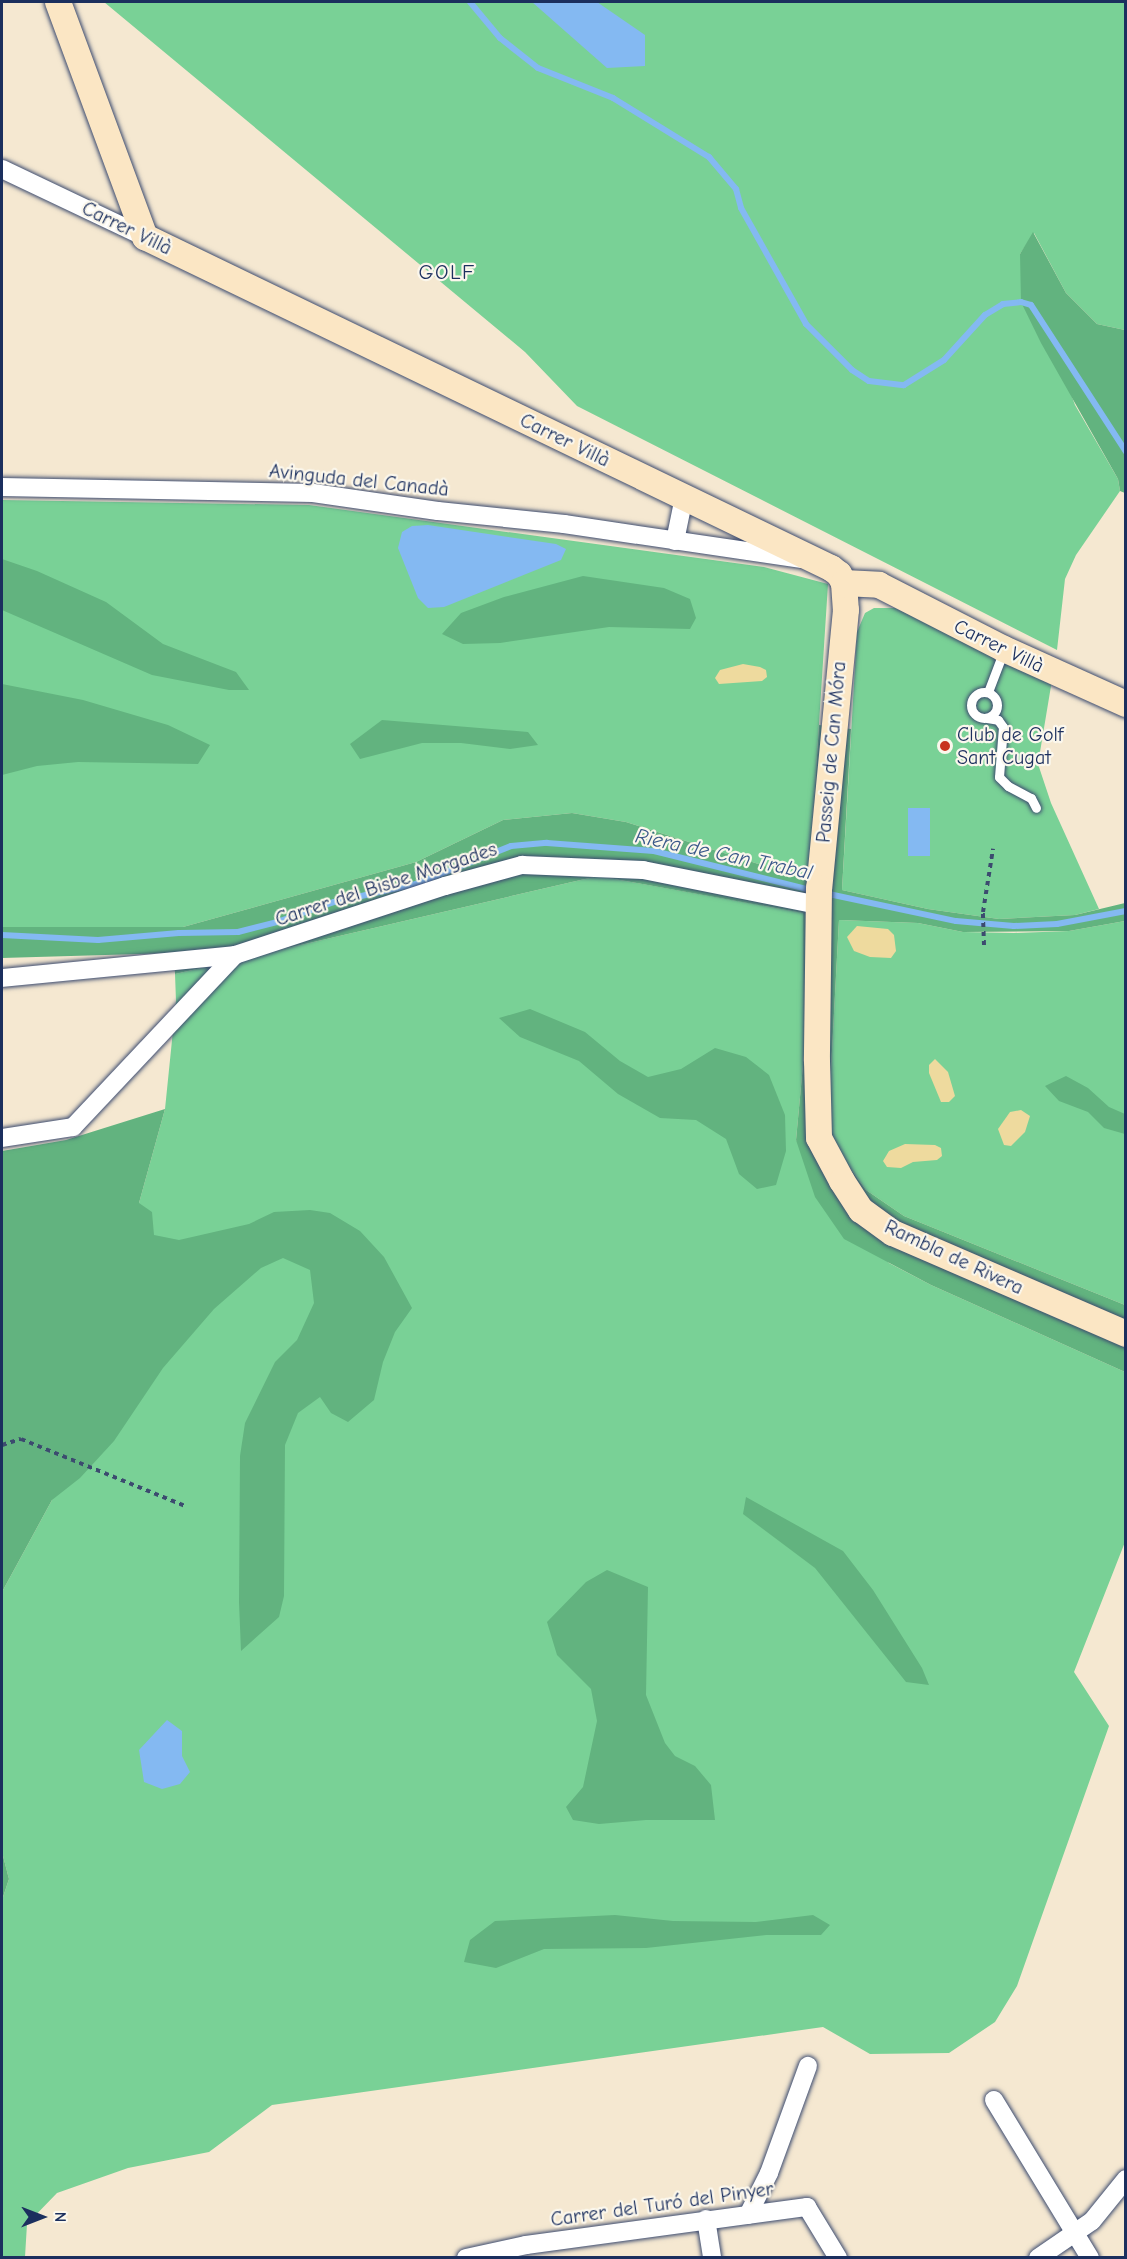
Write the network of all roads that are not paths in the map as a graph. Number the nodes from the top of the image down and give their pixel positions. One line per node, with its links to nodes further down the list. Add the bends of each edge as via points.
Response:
1 (58, 2): 3 (street)
2 (2, 169): 3 (street, Carrer Villà)
3 (145, 237): 5 (street, Carrer Villà)
4 (2, 487): 6 (street, Avinguda del Canadà, via 313,493)
5 (684, 497): 6 (street); 7 (street, Carrer Villà)
6 (675, 541): 7 (street, Avinguda del Canadà)
7 (817, 561): 8 (street, Carrer Villà, via 831,568)
8 (844, 583): 9 (street, Carrer Villà, via 879,585); 14 (street, Passeig de Can Móra, via 846,610)
9 (1004, 649): 10 (lane); 11 (street, Carrer Villà)
10 (988, 692): 12 (lane, via 997,705); 12 (lane, via 977,693 970,705 975,715)
11 (1125, 704)
12 (987, 718): 13 (lane, via 998,720 1003,727 999,777 1031,798)
13 (1036, 808)
14 (818, 898): 15 (street, Carrer del Bisbe Morgades, via 644,870 522,865 445,886); 18 (street, Passeig de Can Móra)
15 (235, 955): 16 (street, Carrer del Bisbe Morgades); 17 (street, via 73,1127)
16 (2, 978)
17 (2, 1138)
18 (819, 1138): 19 (street, Rambla de Rivera, via 861,1210 893,1233)
19 (1125, 1334)
20 (808, 2066): 23 (street, via 769,2173)
21 (994, 2100): 25 (street)
22 (1125, 2179): 25 (street, via 1092,2221)
23 (748, 2215): 24 (street, Carrer del Turó del Pinyer); 28 (street, Carrer del Turó del Pinyer, via 807,2206)
24 (706, 2219): 26 (street, Carrer del Turó del Pinyer, via 526,2245); 27 (street)
25 (1076, 2234): 29 (street); 30 (street)
26 (465, 2258)
27 (712, 2258)
28 (838, 2258)
29 (1038, 2258)
30 (1090, 2258)

